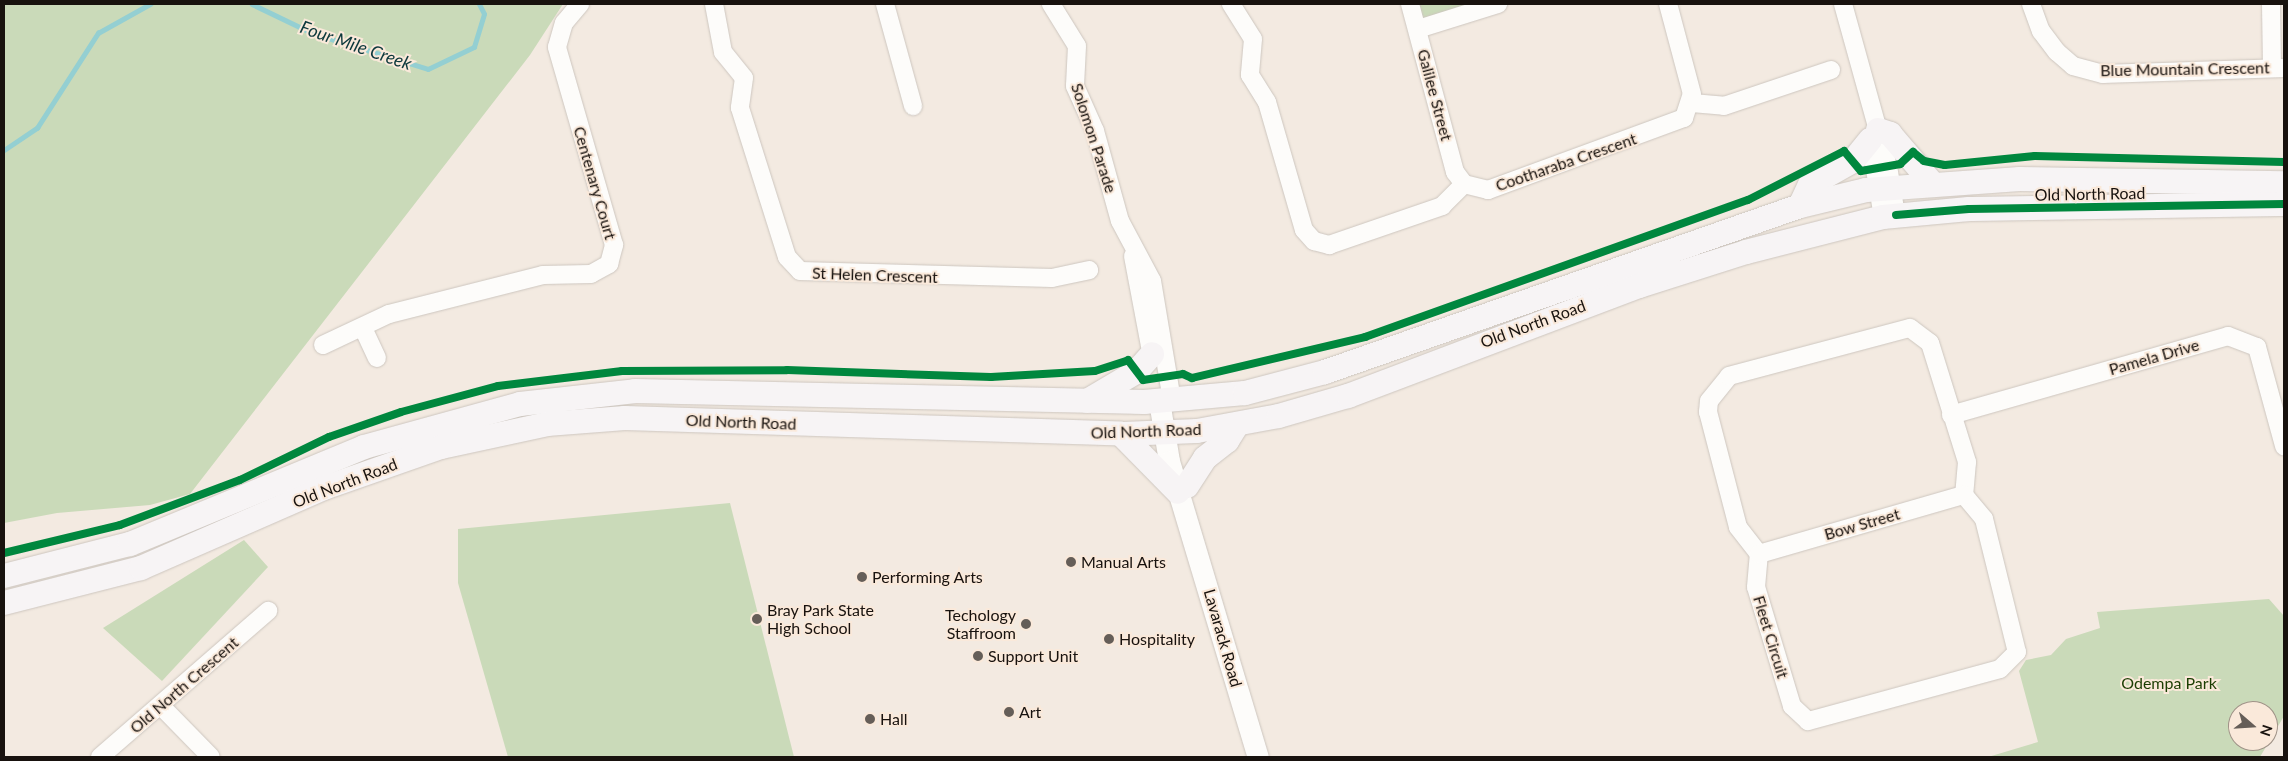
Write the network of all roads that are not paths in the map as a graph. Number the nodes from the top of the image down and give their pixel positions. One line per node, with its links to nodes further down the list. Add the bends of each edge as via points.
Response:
1 (580, 4): 27 (street, Centenary Court, via 564,23 557,47 614,245 609,264 591,274 544,275 389,314)
2 (714, 4): 26 (street, St Helen Crescent, via 723,52 744,78 740,108 787,258 800,271 1052,278)
3 (885, 4): 16 (street)
4 (1051, 4): 25 (street, Solomon Parade, via 1077,46 1075,86 1095,131)
5 (1231, 4): 20 (street, via 1253,39 1250,75 1267,102 1308,236 1320,244 1339,243 1442,206)
6 (1410, 4): 12 (street, Galilee Street)
7 (1498, 4): 12 (street)
8 (1668, 4): 15 (street)
9 (1843, 4): 17 (street)
10 (2031, 4): 13 (street, Blue Mountain Crescent, via 2041,31 2073,66 2103,74)
11 (2271, 4): 13 (street)
12 (1418, 29): 20 (street, Galilee Street, via 1455,172)
13 (2278, 68)
14 (1831, 70): 15 (street, via 1724,106)
15 (1692, 103): 20 (street, Cootharaba Crescent, via 1684,118 1664,128 1488,190)
16 (913, 106)
17 (1874, 135): 18 (main road, via 1890,134); 21 (street); 23 (main road, via 1853,161 1810,185)
18 (1931, 182): 19 (main road, Old North Road); 21 (main road, Old North Road)
19 (2284, 183)
20 (1464, 184)
21 (1886, 187): 23 (main road, Old North Road); 24 (street)
22 (2284, 204): 24 (main road, Old North Road, via 1969,209)
23 (1800, 206): 32 (main road, Old North Road, via 1324,372 1245,393)
24 (1890, 216): 34 (main road, Old North Road, via 1746,252 1639,286 1348,396)
25 (1132, 248): 29 (street, Solomon Parade); 32 (street, Solomon Parade, via 1152,281)
26 (1089, 270)
27 (363, 328): 28 (street, Centenary Court); 30 (street)
28 (323, 345)
29 (1152, 354): 31 (main road, via 1136,372); 32 (street, Solomon Parade)
30 (377, 358)
31 (1087, 401): 32 (main road, Old North Road); 41 (main road, Old North Road, via 694,390 635,391 520,404 364,447 130,544)
32 (1166, 401): 35 (street, Lavarack Road)
33 (1951, 415): 37 (street, Pamela Drive, via 2228,336 2257,347); 39 (street, via 1967,462); 40 (street, via 1930,343 1910,328 1724,379 1712,392 1708,412 1738,527)
34 (1237, 425): 35 (main road, Old North Road); 38 (main road, via 1227,441 1205,458)
35 (1171, 433): 36 (main road, Old North Road); 38 (street, Lavarack Road)
36 (1121, 434): 38 (main road); 42 (main road, Old North Road, via 625,418 547,424 441,447 324,488 141,568)
37 (2284, 446)
38 (1183, 489): 47 (street, Lavarack Road)
39 (1964, 495): 40 (street, Bow Street); 40 (street, Fleet Circuit, via 1984,519 2017,643 2015,658 2000,669 1819,721 1803,719 1792,706 1756,587)
40 (1759, 554)
41 (4, 576)
42 (4, 603)
43 (268, 611): 44 (street, Old North Crescent)
44 (161, 706): 45 (street, Old North Crescent); 46 (street)
45 (100, 757)
46 (211, 757)
47 (1258, 757)

